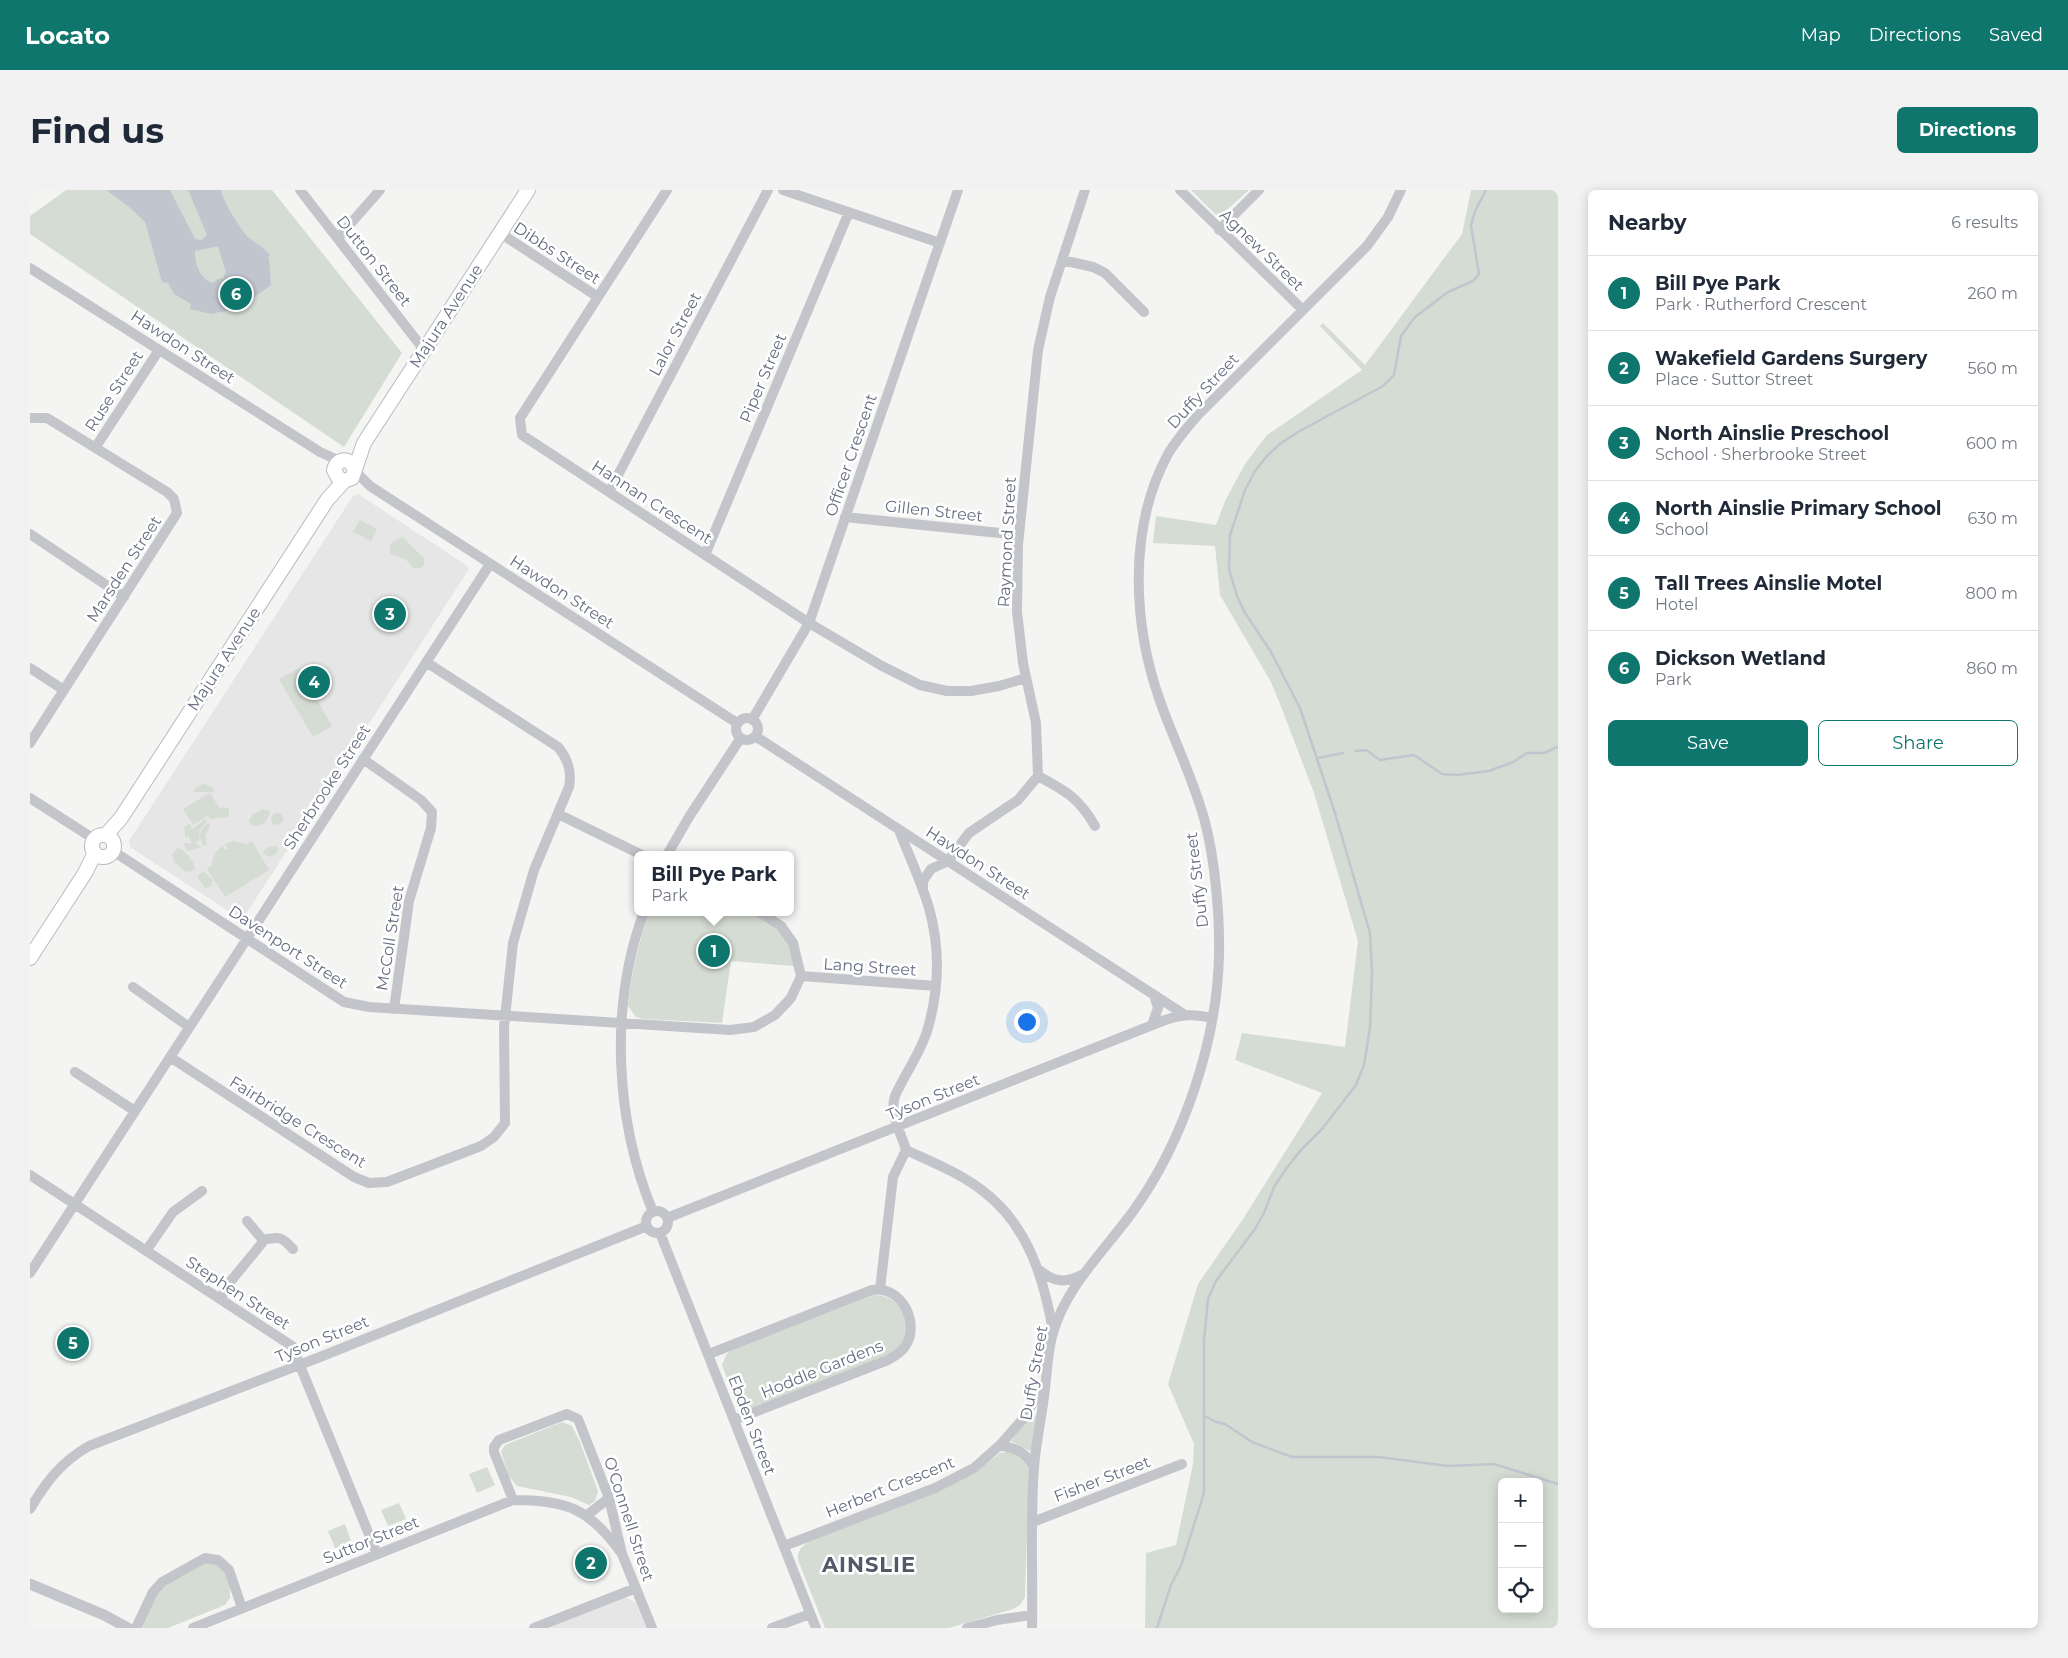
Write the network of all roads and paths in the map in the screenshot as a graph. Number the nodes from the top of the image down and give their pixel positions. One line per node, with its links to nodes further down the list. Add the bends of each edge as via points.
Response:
1 (300, 190): 15 (street, Dutton Street)
2 (380, 190): 15 (street)
3 (528, 190): 14 (main road, Majura Avenue)
4 (667, 190): 19 (street, Hannan Crescent)
5 (768, 190): 27 (street, Lalor Street)
6 (783, 190): 12 (street)
7 (958, 190): 16 (street, Officer Crescent)
8 (1085, 190): 17 (street, Raymond Street)
9 (1180, 190): 13 (street, Agnew Street)
10 (1259, 190): 13 (street)
11 (1401, 190): 20 (street, Duffy Street, via 1388,217 1367,246)
12 (849, 212): 16 (street); 31 (street, Piper Street)
13 (1219, 230): 20 (street, Agnew Street)
14 (500, 233): 19 (street, Dibbs Street); 23 (main road, Majura Avenue)
15 (338, 238): 23 (street, Dutton Street)
16 (940, 243): 28 (street, Officer Crescent)
17 (1062, 260): 21 (street, via 1105,272); 30 (street, Raymond Street, via 1038,350)
18 (31, 270): 22 (street, Hawdon Street)
19 (598, 297): 27 (street, Hannan Crescent, via 520,418 522,435)
20 (1303, 310): 66 (street, Duffy Street, via 1180,435 1152,492 1143,530 1139,570 1144,642 1160,701 1184,757 1205,823 1216,890 1219,952)
21 (1144, 312)
22 (159, 350): 25 (street, Ruse Street); 26 (street, Hawdon Street, via 320,452)
23 (424, 350): 26 (main road, Majura Avenue)
24 (30, 418): 25 (street, Marsden Street, via 47,418)
25 (95, 448): 33 (street, Marsden Street, via 167,492 174,499 177,513)
26 (344, 471): 32 (street, Hawdon Street); 50 (main road, Majura Avenue)
27 (609, 492): 31 (street, Hannan Crescent)
28 (846, 517): 30 (street, Gillen Street); 34 (street, Officer Crescent)
29 (30, 534): 33 (street)
30 (1019, 535): 37 (street, Raymond Street, via 1017,612)
31 (705, 555): 34 (street, Hannan Crescent)
32 (490, 564): 35 (street, Sherbrooke Street); 40 (street, Hawdon Street)
33 (124, 597): 38 (street, Marsden Street)
34 (809, 622): 37 (street, Hannan Crescent, via 920,685 947,691 971,691); 39 (street, Officer Crescent)
35 (426, 662): 44 (street, Sherbrooke Street); 47 (street, Fairbridge Crescent, via 558,747 568,761 571,777)
36 (30, 668): 38 (street)
37 (1026, 678): 45 (street, Raymond Street, via 1036,724)
38 (64, 690): 43 (street, Marsden Street)
39 (752, 720): 40 (street, via 744,719); 41 (street, via 757,727)
40 (737, 723): 42 (street)
41 (756, 736): 42 (street); 49 (street, Hawdon Street)
42 (740, 739): 52 (street)
43 (30, 743)
44 (364, 759): 57 (street, Sherbrooke Street); 63 (street, McColl Street, via 421,800 432,812 431,828 409,901)
45 (1038, 776): 48 (street, via 1067,791 1081,804); 53 (street, via 1018,800 969,833)
46 (30, 798): 50 (street, Davenport Street)
47 (558, 814): 51 (street); 65 (street, Fairbridge Crescent, via 534,870 513,944)
48 (1095, 826)
49 (899, 830): 53 (street, Hawdon Street); 54 (street)
50 (104, 846): 57 (street, Davenport Street); 58 (main road, Majura Avenue)
51 (634, 851)
52 (669, 851)
53 (948, 861): 54 (street, via 930,871 923,881); 62 (street, Hawdon Street)
54 (923, 891): 60 (street, via 935,939)
55 (643, 916): 67 (street)
56 (765, 916): 59 (street, via 780,926 793,943)
57 (247, 939): 63 (street, Davenport Street, via 344,1002); 69 (street, Sherbrooke Street)
58 (30, 958)
59 (801, 976): 60 (street, Lang Street); 67 (street, Davenport Street, via 791,998 775,1015 754,1027 737,1030)
60 (936, 986): 73 (street, via 928,1028 919,1052 892,1103)
61 (133, 987): 69 (street)
62 (1154, 995): 64 (street, Hawdon Street); 68 (street, via 1158,1008)
63 (394, 1009): 65 (street, Davenport Street)
64 (1184, 1015): 66 (street, Tyson Street); 68 (street, Tyson Street)
65 (504, 1016): 67 (street, Davenport Street); 70 (street, Fairbridge Crescent, via 505,1123 481,1146 387,1182 369,1184 354,1177)
66 (1212, 1018): 88 (street, Duffy Street, via 1194,1089 1166,1155 1135,1209)
67 (618, 1023): 78 (street, via 623,1096 634,1155)
68 (1152, 1025): 73 (street, Tyson Street)
69 (189, 1027): 70 (street, Sherbrooke Street)
70 (170, 1057): 72 (street, Sherbrooke Street)
71 (75, 1072): 72 (street)
72 (135, 1111): 77 (street, Sherbrooke Street)
73 (898, 1128): 74 (street); 79 (street, Tyson Street)
74 (906, 1150): 86 (street, via 962,1176 1002,1208 1029,1248); 89 (street, via 893,1177)
75 (30, 1175): 77 (street, Stephen Street)
76 (202, 1191): 85 (street, via 173,1212)
77 (75, 1205): 85 (street, Stephen Street); 87 (street, Sherbrooke Street)
78 (653, 1212): 79 (street, via 660,1211); 81 (street, via 648,1216)
79 (667, 1218): 82 (street, via 667,1226)
80 (247, 1221): 83 (street)
81 (646, 1226): 82 (street, via 652,1232); 93 (street, Tyson Street)
82 (660, 1232): 92 (street, Ebden Street)
83 (263, 1240): 84 (street, via 285,1239); 90 (street)
84 (294, 1249)
85 (146, 1251): 90 (street, Stephen Street)
86 (1038, 1269): 88 (street, via 1058,1281); 91 (street)
87 (30, 1273)
88 (1083, 1274): 91 (street, Duffy Street)
89 (880, 1289): 92 (street); 95 (street, Hoddle Gardens, via 900,1300 910,1315 909,1340 902,1351 888,1360)
90 (220, 1299): 93 (street, Stephen Street, via 292,1346)
91 (1053, 1332): 94 (street, Duffy Street)
92 (708, 1354): 95 (street, Ebden Street)
93 (301, 1364): 101 (street, Tyson Street, via 89,1446 71,1456 58,1469); 105 (street, Stephen Street)
94 (1046, 1382): 96 (street, Herbert Crescent, via 1023,1419); 98 (street, Duffy Street)
95 (734, 1420): 104 (street, Ebden Street)
96 (1000, 1445): 98 (street, via 1020,1450); 104 (street, Herbert Crescent, via 974,1468 955,1479)
97 (1182, 1464): 103 (street, Fisher Street)
98 (1034, 1467): 103 (street, Duffy Street)
99 (609, 1498): 100 (street, O'Connell Street, via 578,1419 568,1414 498,1440 494,1452); 102 (street); 106 (street, O'Connell Street)
100 (512, 1500): 102 (street, Suttor Street, via 541,1500 567,1506); 105 (street, Suttor Street)
101 (30, 1509)
102 (586, 1516): 106 (street, Suttor Street, via 606,1532)
103 (1033, 1522): 111 (street, Duffy Street)
104 (784, 1546): 110 (street, Ebden Street)
105 (378, 1554): 109 (street, Suttor Street)
106 (622, 1554): 108 (street, O'Connell Street)
107 (30, 1584): 112 (street)
108 (636, 1588): 115 (street); 116 (street, O'Connell Street)
109 (242, 1608): 113 (street, via 229,1570 218,1560 205,1558 162,1582 153,1592); 114 (street, Suttor Street)
110 (810, 1614): 117 (street); 118 (street, Ebden Street)
111 (1032, 1615): 119 (street); 120 (street, Duffy Street)
112 (128, 1628)
113 (136, 1628)
114 (193, 1628)
115 (534, 1628)
116 (652, 1628)
117 (772, 1628)
118 (816, 1628)
119 (966, 1628)
120 (1032, 1628)

